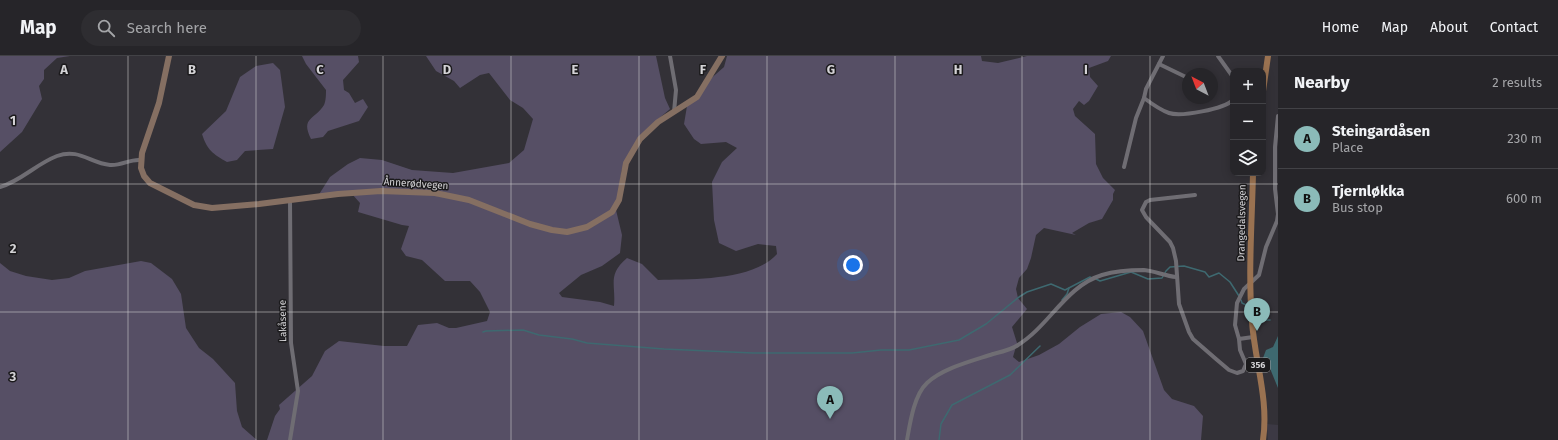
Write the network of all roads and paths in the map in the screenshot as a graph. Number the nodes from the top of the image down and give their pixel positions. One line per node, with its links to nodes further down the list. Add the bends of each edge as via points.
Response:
1 (169, 56): 15 (main road, via 159,103)
2 (670, 56): 13 (street, via 676,90)
3 (722, 56): 13 (main road, Ånnerødvegen, via 697,97)
4 (1163, 56): 7 (street)
5 (1218, 56): 9 (street)
6 (1268, 56): 8 (main road)
7 (1159, 64): 10 (street); 11 (street)
8 (1266, 70)
9 (1230, 73)
10 (1182, 75)
11 (1144, 98): 12 (street, via 1164,111 1174,114 1218,107); 16 (street, via 1136,118)
12 (1230, 102)
13 (674, 112): 20 (main road, Ånnerødvegen, via 648,130 630,154 615,208 608,215 573,232 541,228 475,202 435,193 381,191)
14 (1278, 116): 23 (street, via 1275,147 1277,221 1266,247 1259,275 1240,295 1235,314)
15 (140, 160): 18 (street, via 109,165 78,154 65,154 52,158); 20 (main road, Ånnerødvegen, via 142,172 150,183 194,205 212,208)
16 (1124, 167)
17 (1253, 176): 22 (main road, Drangedalsvegen / 356)
18 (0, 187)
19 (1195, 195): 21 (street, via 1150,200 1142,207 1146,217 1174,248)
20 (290, 200): 24 (street, Lakåsene, via 291,343 298,391)
21 (1176, 277): 23 (street, via 1179,304 1193,339 1229,370 1237,373 1242,371 1246,364 1240,350); 25 (street, via 1144,270 1117,272 1092,279 1082,285 1017,346 948,370 928,382 916,399)
22 (1253, 337): 23 (street); 26 (main road, 356, via 1264,398)
23 (1239, 339)
24 (290, 440)
25 (907, 440)
26 (1263, 440)

